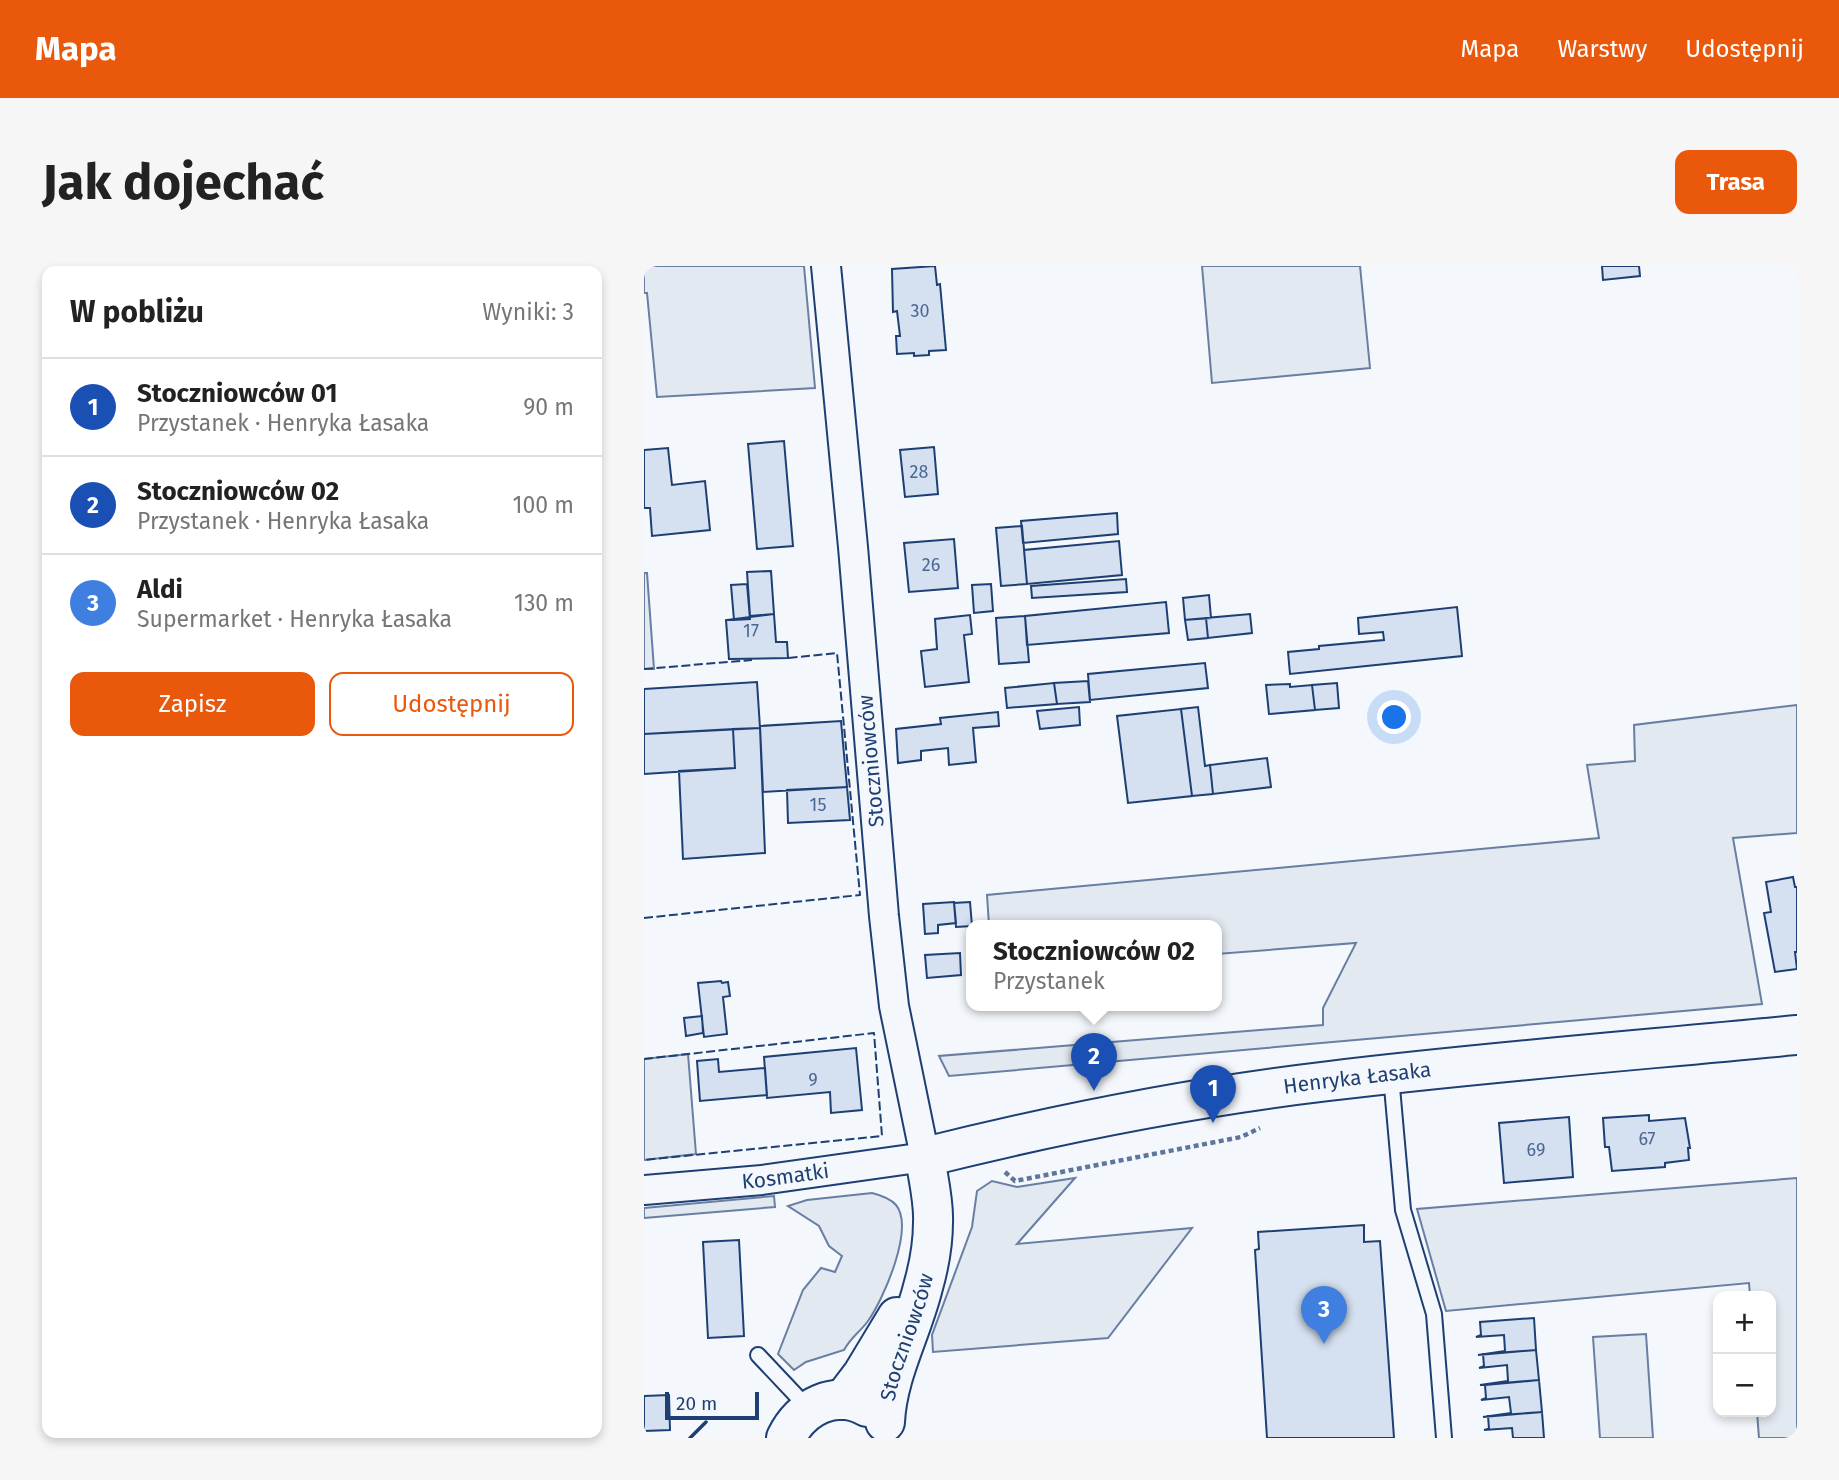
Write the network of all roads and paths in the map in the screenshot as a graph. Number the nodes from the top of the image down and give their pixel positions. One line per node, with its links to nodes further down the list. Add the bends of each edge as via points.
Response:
1 (825, 266): 5 (street, Stoczniowców, via 894,1006)
2 (1797, 1035): 3 (street, Henryka Łasaka)
3 (1391, 1074): 5 (street, Henryka Łasaka, via 1213,1097); 12 (lane, via 1403,1209 1434,1314)
4 (1262, 1127): 6 (path, via 1241,1137 1016,1181)
5 (925, 1157): 7 (street, Kosmatki, via 762,1180); 8 (street, Stoczniowców, via 934,1220)
6 (999, 1167)
7 (644, 1190)
8 (930, 1254): 10 (street, Stoczniowców, via 862,1375); 11 (street, Stoczniowców, via 890,1387)
9 (758, 1355): 10 (lane)
10 (802, 1424): 11 (street, via 860,1404 874,1411)
11 (889, 1430)
12 (1444, 1438)

